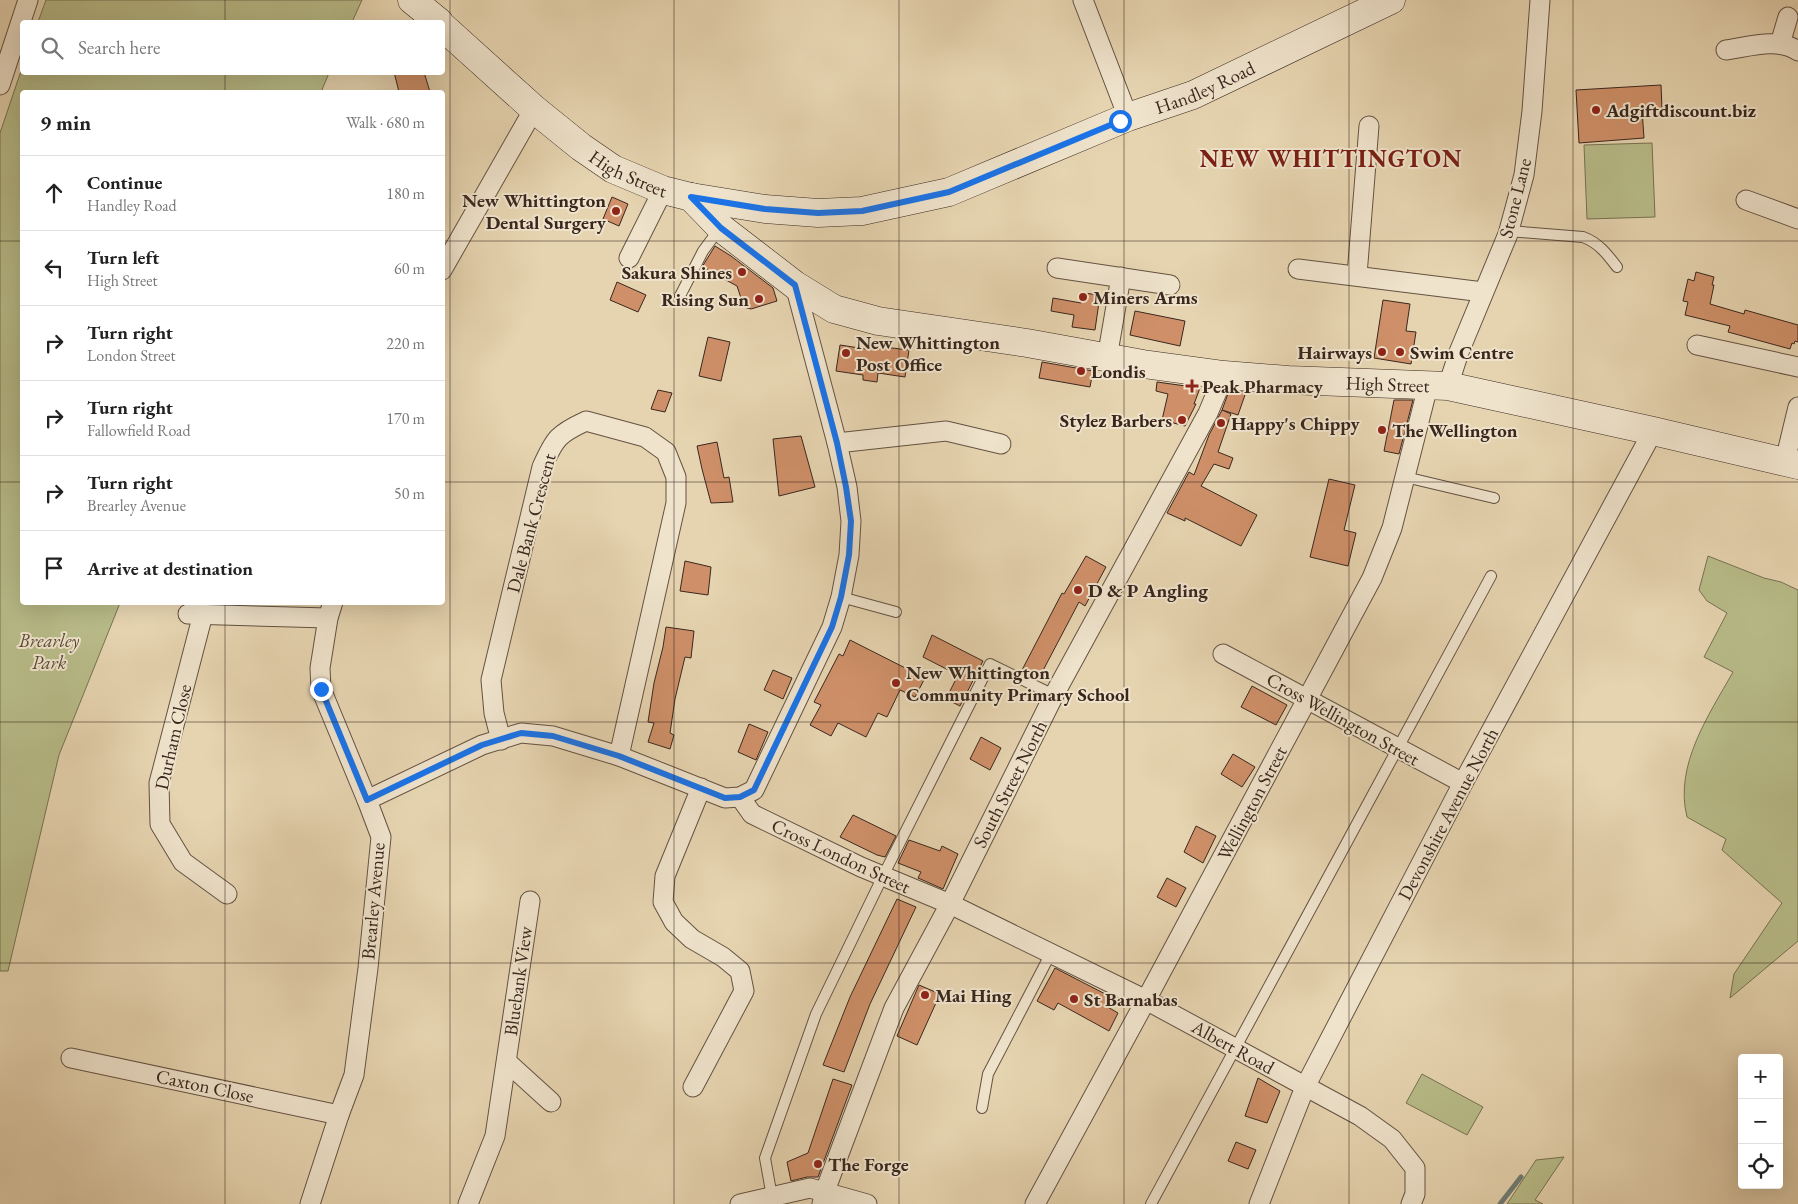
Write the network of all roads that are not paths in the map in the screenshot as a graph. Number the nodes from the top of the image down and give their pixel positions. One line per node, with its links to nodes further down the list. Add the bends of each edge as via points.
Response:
1 (28, 0): 7 (street)
2 (412, 0): 8 (street)
3 (1083, 0): 16 (street)
4 (1391, 0): 16 (street, Handley Road, via 1193,95)
5 (1540, 0): 23 (street, Stone Lane, via 1524,174)
6 (1788, 17): 11 (street)
7 (21, 20)
8 (437, 20)
9 (20, 24): 14 (street)
10 (445, 29): 15 (street, High Street)
11 (1780, 44): 12 (street); 13 (street)
12 (1726, 50)
13 (1798, 51)
14 (0, 85)
15 (534, 109): 18 (street, High Street, via 613,169); 25 (street)
16 (1128, 117): 19 (street, Handley Road, via 949,192 862,211 818,213 765,209)
17 (1369, 126): 29 (street)
18 (663, 190): 19 (street, High Street); 24 (street)
19 (691, 197): 22 (street, High Street)
20 (1746, 200): 21 (street)
21 (1798, 218)
22 (721, 228): 32 (street, High Street); 34 (lane, via 703,251)
23 (1509, 231): 26 (lane, via 1583,237 1601,247); 33 (street, Stone Lane)
24 (629, 258)
25 (445, 265)
26 (1617, 267)
27 (1057, 268): 30 (street)
28 (1298, 269): 29 (street)
29 (1357, 275): 33 (street)
30 (1121, 277): 31 (street); 36 (street)
31 (1170, 284)
32 (795, 285): 36 (street, High Street, via 834,308 878,321); 42 (street)
33 (1483, 292): 39 (street, Stone Lane, via 1459,352)
34 (680, 296)
35 (1698, 345): 37 (street)
36 (1107, 358): 38 (street, High Street)
37 (1798, 367)
38 (1224, 375): 39 (street, High Street); 52 (street, South Street North, via 1208,413)
39 (1438, 386): 41 (street, High Street); 45 (street, Wellington Street)
40 (1798, 407): 44 (street)
41 (1653, 431): 44 (street, High Street); 57 (street, Devonshire Avenue North)
42 (837, 443): 43 (street, via 946,431); 48 (street, via 851,521)
43 (1001, 444)
44 (1791, 463)
45 (1405, 477): 46 (lane); 53 (street, Wellington Street, via 1392,528 1372,578)
46 (1494, 498)
47 (1491, 576): 55 (lane)
48 (841, 597): 50 (lane); 59 (street, via 832,627 754,790)
49 (330, 610): 60 (street, Brearley Avenue, via 320,668 321,689); 62 (street, Durham Close, via 195,614 159,783 160,824 184,862)
50 (896, 612)
51 (1223, 654): 53 (street, Cross Wellington Street)
52 (1054, 695): 61 (lane, via 990,664); 64 (street, South Street North)
53 (1307, 699): 55 (street, Cross Wellington Street); 66 (street, Wellington Street)
54 (501, 740): 56 (street, via 521,733 553,736); 56 (street, Dale Bank Crescent, via 491,680 542,466 553,443 567,430 586,421 645,436 666,452 676,477 676,503); 60 (street, via 482,745)
55 (1397, 749): 57 (street, Cross Wellington Street); 67 (lane)
56 (619, 756): 58 (street)
57 (1462, 783): 71 (street, Devonshire Avenue North)
58 (701, 788): 59 (street, via 725,798); 70 (street, via 665,876 663,902 674,922 692,939 740,971 744,992)
59 (740, 797): 61 (street, Cross London Street, via 752,814)
60 (367, 800): 74 (street, Brearley Avenue, via 381,837 354,1075)
61 (883, 876): 64 (street, Cross London Street); 75 (lane, via 816,1014 765,1158)
62 (227, 894)
63 (530, 901): 69 (street, Bluebank View)
64 (950, 904): 65 (street, Albert Road); 76 (street, South Street North, via 894,1008)
65 (1051, 953): 66 (street, Albert Road); 73 (lane, via 988,1074)
66 (1146, 1000): 67 (street, Albert Road); 81 (street, Wellington Street)
67 (1236, 1048): 71 (street, Albert Road); 82 (lane)
68 (71, 1058): 74 (street, Caxton Close)
69 (506, 1062): 72 (street, Bluebank View); 78 (street, Bluebank View, via 495,1136)
70 (693, 1087)
71 (1306, 1087): 83 (street, Devonshire Avenue North); 84 (street, Albert Road, via 1360,1116 1392,1139 1416,1168 1415,1194)
72 (550, 1102)
73 (982, 1108)
74 (339, 1115): 77 (street, Brearley Avenue)
75 (772, 1197): 76 (street, via 810,1188); 79 (street)
76 (823, 1198): 80 (street)
77 (310, 1204)
78 (468, 1204)
79 (740, 1204)
80 (867, 1204)
81 (1035, 1204)
82 (1151, 1204)
83 (1259, 1204)
84 (1411, 1204)

